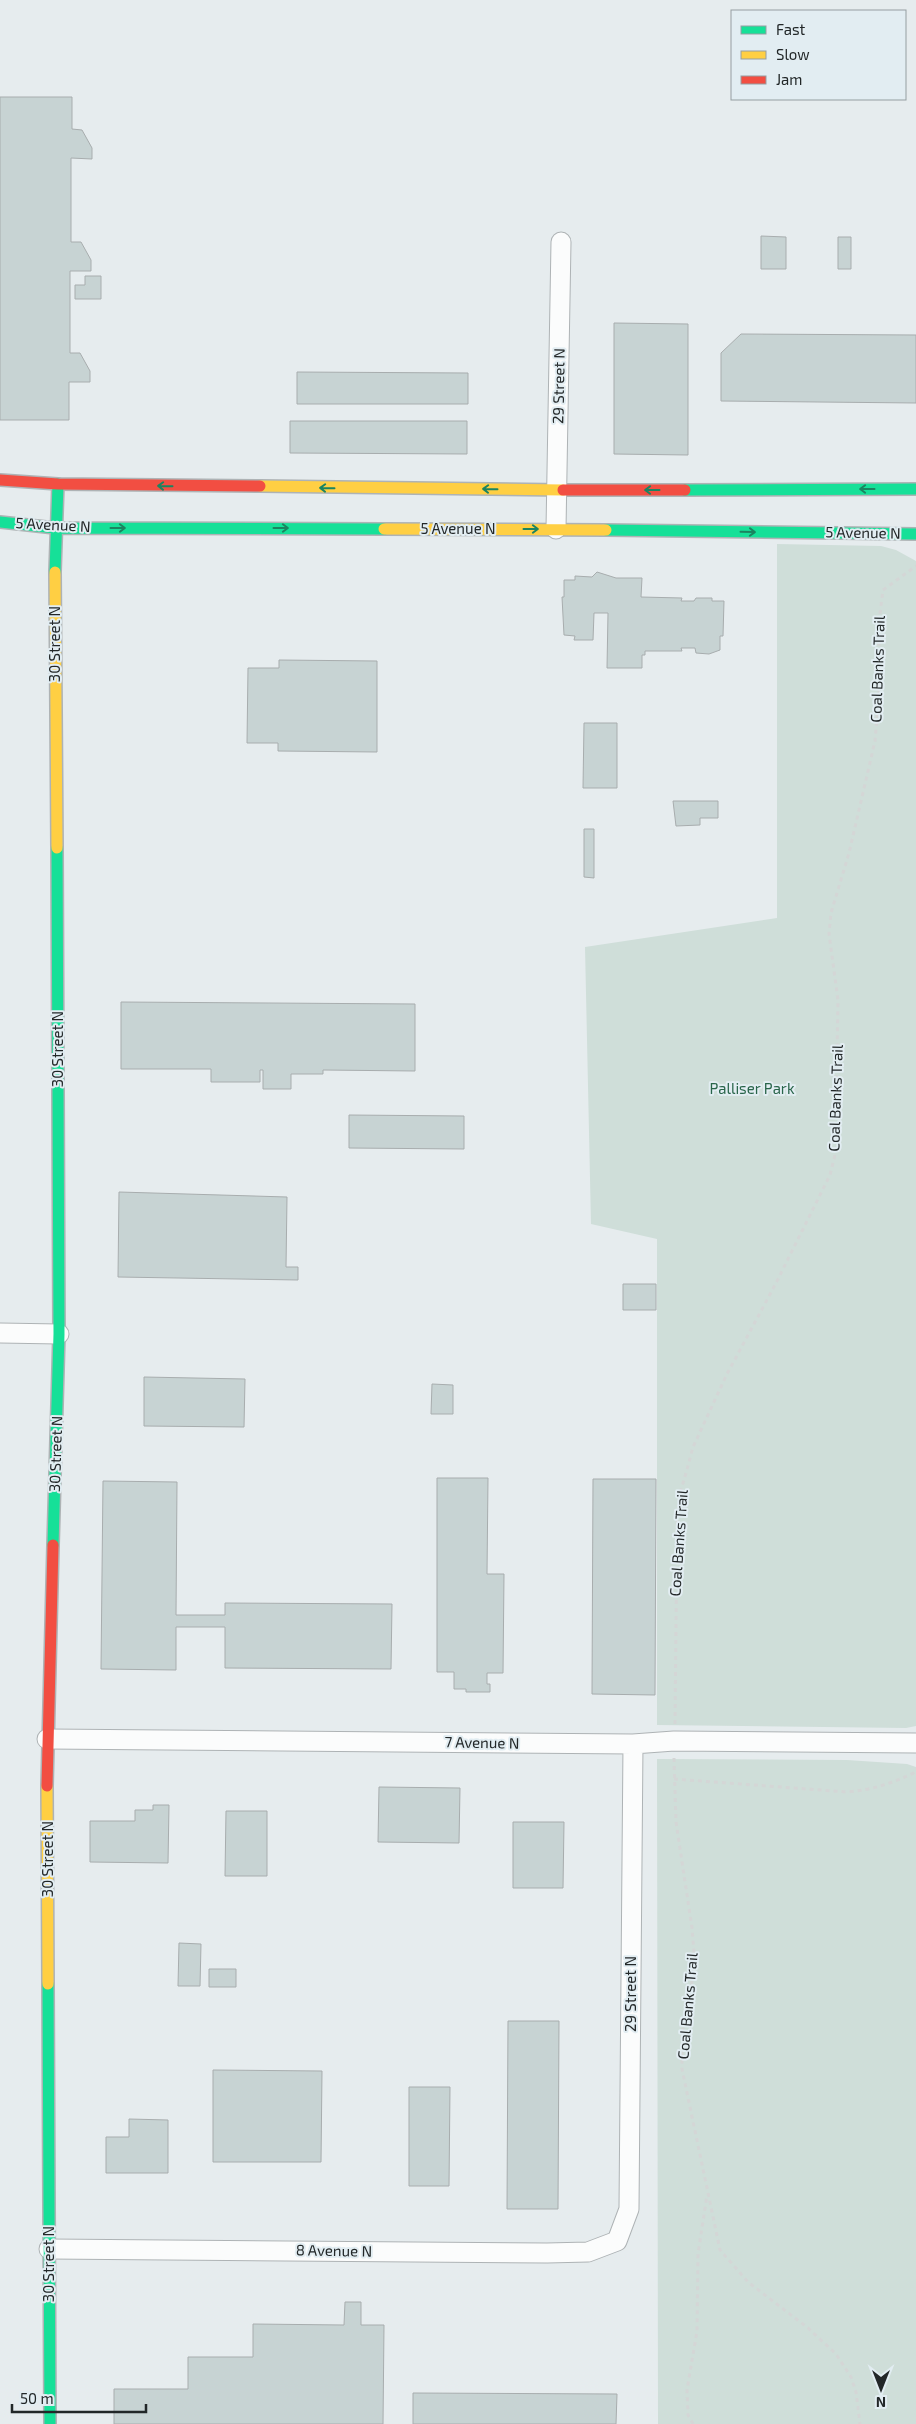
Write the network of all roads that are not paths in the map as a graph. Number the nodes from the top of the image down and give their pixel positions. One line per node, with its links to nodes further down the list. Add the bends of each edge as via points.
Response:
1 (561, 242): 5 (street, 29 Street N)
2 (0, 480): 3 (street)
3 (58, 484): 5 (street, one-way to 3); 7 (street, 30 Street N)
4 (916, 488): 5 (street, one-way to 5)
5 (558, 490): 8 (street, 29 Street N)
6 (0, 522): 7 (street, 5 Avenue N)
7 (55, 528): 8 (street, 5 Avenue N, one-way to 8); 11 (street, 30 Street N)
8 (556, 529): 9 (street, 5 Avenue N, one-way to 9)
9 (916, 534)
10 (0, 1332): 11 (street)
11 (59, 1334): 12 (street, 30 Street N)
12 (47, 1739): 14 (street, 7 Avenue N); 16 (street, 30 Street N)
13 (916, 1743): 14 (street, 7 Avenue N, via 674,1741)
14 (633, 1744): 15 (street, 29 Street N, via 630,2209)
15 (617, 2241): 16 (street, 8 Avenue N, via 588,2252 547,2253)
16 (49, 2249): 17 (street, 30 Street N)
17 (50, 2424)

